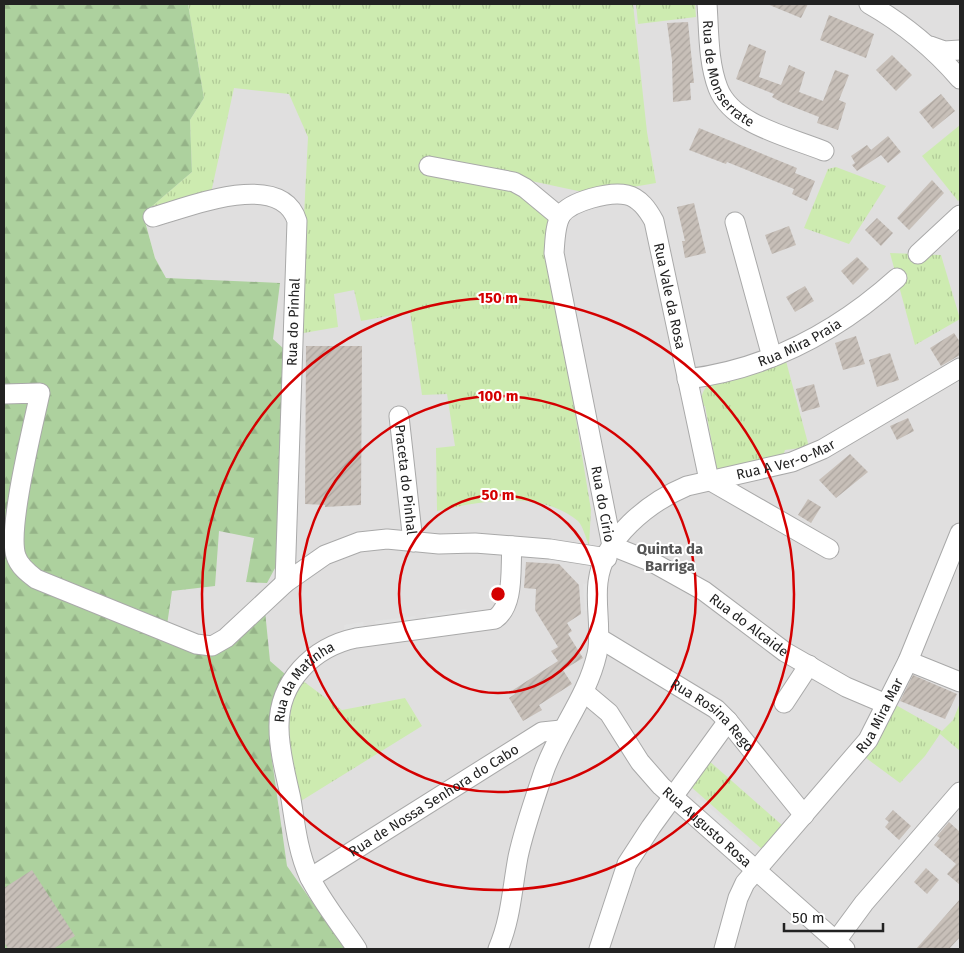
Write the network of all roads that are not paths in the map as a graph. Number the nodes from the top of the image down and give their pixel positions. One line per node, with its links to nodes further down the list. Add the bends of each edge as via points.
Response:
1 (707, 4): 6 (street, Rua de Monserrate, via 714,74 724,101 746,120)
2 (869, 4): 3 (street)
3 (923, 42): 4 (street, via 944,51); 5 (street)
4 (960, 50)
5 (960, 79)
6 (824, 151)
7 (429, 166): 10 (street, via 514,182)
8 (960, 215): 13 (street)
9 (153, 217): 28 (street, Rua do Pinhal, via 226,197 252,194 268,195 293,208 297,221)
10 (560, 217): 18 (street, Rua Vale da Rosa, via 577,204 611,195 627,195 648,210 654,222); 26 (street, Rua do Círio, via 554,253)
11 (735, 222): 16 (street)
12 (960, 225): 13 (street)
13 (938, 237): 14 (street)
14 (918, 254)
15 (897, 278): 16 (street, Rua Mira Praia, via 829,330)
16 (772, 357): 18 (street, Rua Mira Praia, via 729,371)
17 (960, 368): 21 (street, Rua A Ver-o-Mar, via 823,449 792,462)
18 (687, 379): 21 (street, Rua Vale da Rosa)
19 (4, 394): 28 (street, via 47,388 22,477 14,544 16,557 23,569 36,579 196,644 212,646 226,638)
20 (399, 416): 23 (street, Praceta do Pinhal)
21 (709, 480): 25 (street); 26 (street, Rua A Ver-o-Mar, via 671,492 652,505 636,518)
22 (960, 533): 27 (street, Rua Mira Mar)
23 (413, 542): 24 (street); 28 (street, via 373,540 346,546 318,560)
24 (512, 546): 26 (street); 42 (street, Rua da Matinha, via 507,602 495,619 345,641 314,656 291,682 282,702 279,737 300,846)
25 (829, 549)
26 (610, 552): 29 (street, Rua do Círio, via 598,582); 31 (street, Rua do Alcaide, via 652,562 704,591 785,652)
27 (954, 567): 30 (street, Rua Mira Mar)
28 (285, 583)
29 (599, 638): 33 (street, Rua do Círio); 36 (street, Rua Rosina Rego, via 716,709)
30 (908, 661): 32 (street); 35 (street, Rua Mira Mar)
31 (809, 665): 34 (street); 35 (street, Rua do Alcaide, via 846,687)
32 (960, 682)
33 (584, 692): 37 (street, Rua do Círio); 39 (street, Rua Augusto Rosa, via 609,713 640,762)
34 (784, 703)
35 (886, 704): 40 (street, Rua Mira Mar, via 868,740)
36 (728, 721): 39 (street); 40 (street, Rua Rosina Rego)
37 (561, 730): 42 (street, Rua de Nossa Senhora do Cabo, via 542,732); 45 (street, Rua do Círio, via 543,774 520,849 506,931)
38 (960, 792): 43 (street, via 864,903)
39 (674, 798): 41 (street, Rua Augusto Rosa); 46 (street, via 627,864)
40 (804, 815): 41 (street, Rua Mira Mar)
41 (757, 871): 43 (street, Rua Augusto Rosa); 47 (street, Rua Mira Mar, via 741,890)
42 (310, 878): 44 (street, Rua da Matinha)
43 (840, 945)
44 (357, 949)
45 (498, 949)
46 (599, 949)
47 (724, 949)

